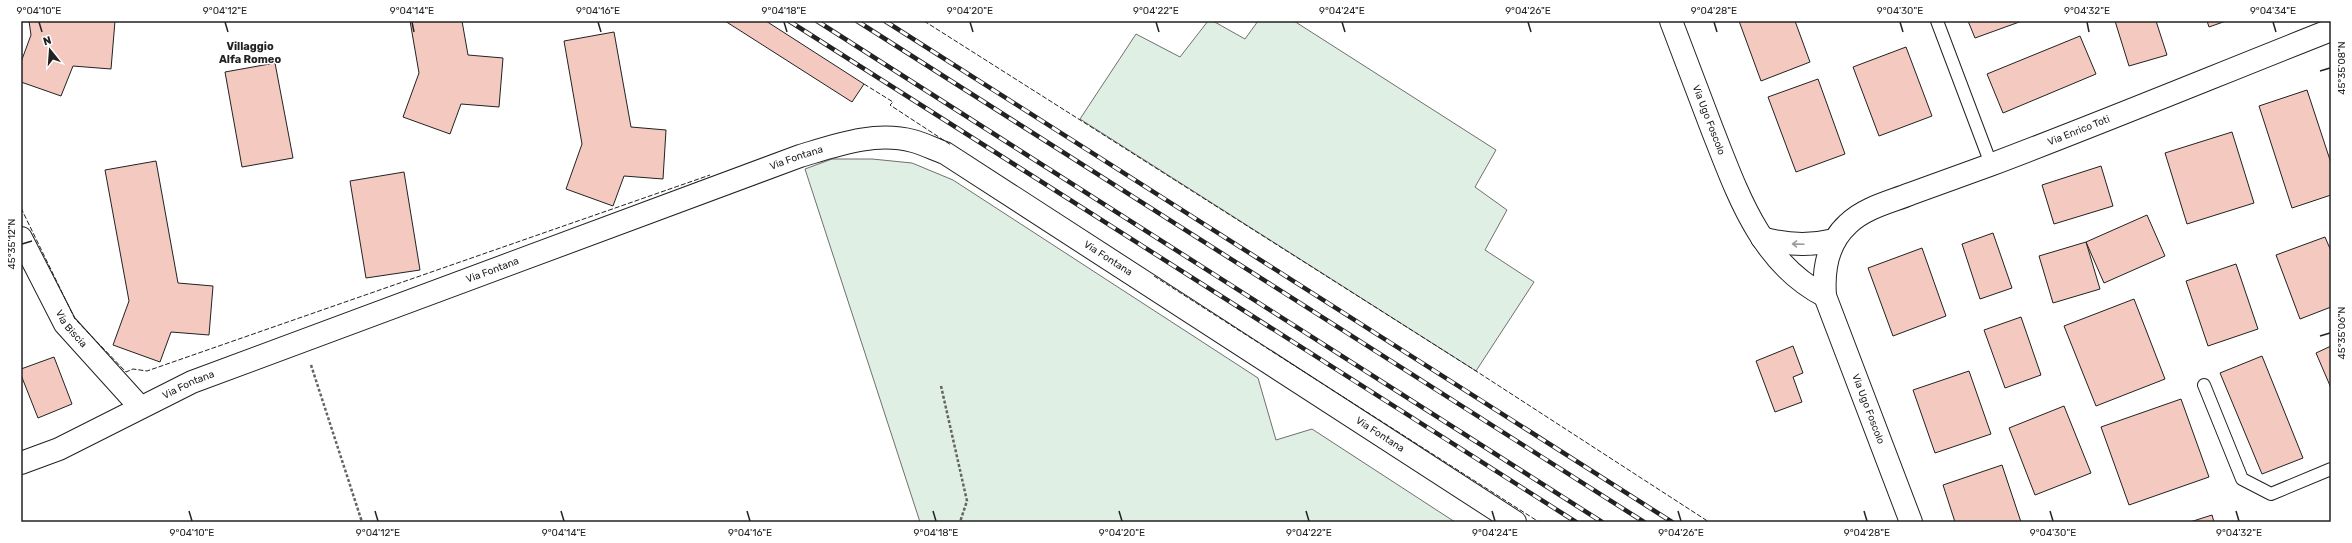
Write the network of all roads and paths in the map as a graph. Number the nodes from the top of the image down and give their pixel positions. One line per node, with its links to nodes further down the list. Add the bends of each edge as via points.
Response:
1 (1671, 21): 6 (street, Via Ugo Foscolo, via 1740,202)
2 (1937, 21): 4 (lane)
3 (2331, 30): 4 (street, Via Enrico Toti)
4 (1991, 164): 7 (street, Via Enrico Toti, via 1866,212 1848,224)
5 (21, 238): 12 (street, Via Biscia, via 65,324)
6 (1762, 238): 7 (street, one-way to 6, via 1812,245 1790,244); 8 (street, Via Ugo Foscolo, via 1781,261 1812,289)
7 (1835, 240): 8 (street, Via Ugo Foscolo, via 1823,274)
8 (1825, 296): 18 (street, Via Ugo Foscolo)
9 (304, 340): 12 (street, Via Fontana, via 192,382); 15 (path); 17 (street, Via Fontana, via 800,156 877,137 912,141 945,153)
10 (2204, 385): 14 (lane, via 2242,479 2271,494)
11 (941, 386): 16 (path, via 967,501)
12 (140, 407): 13 (street, Via Fontana, via 59,449)
13 (21, 463)
14 (2331, 469)
15 (362, 522)
16 (960, 522)
17 (1515, 522)
18 (1910, 522)

